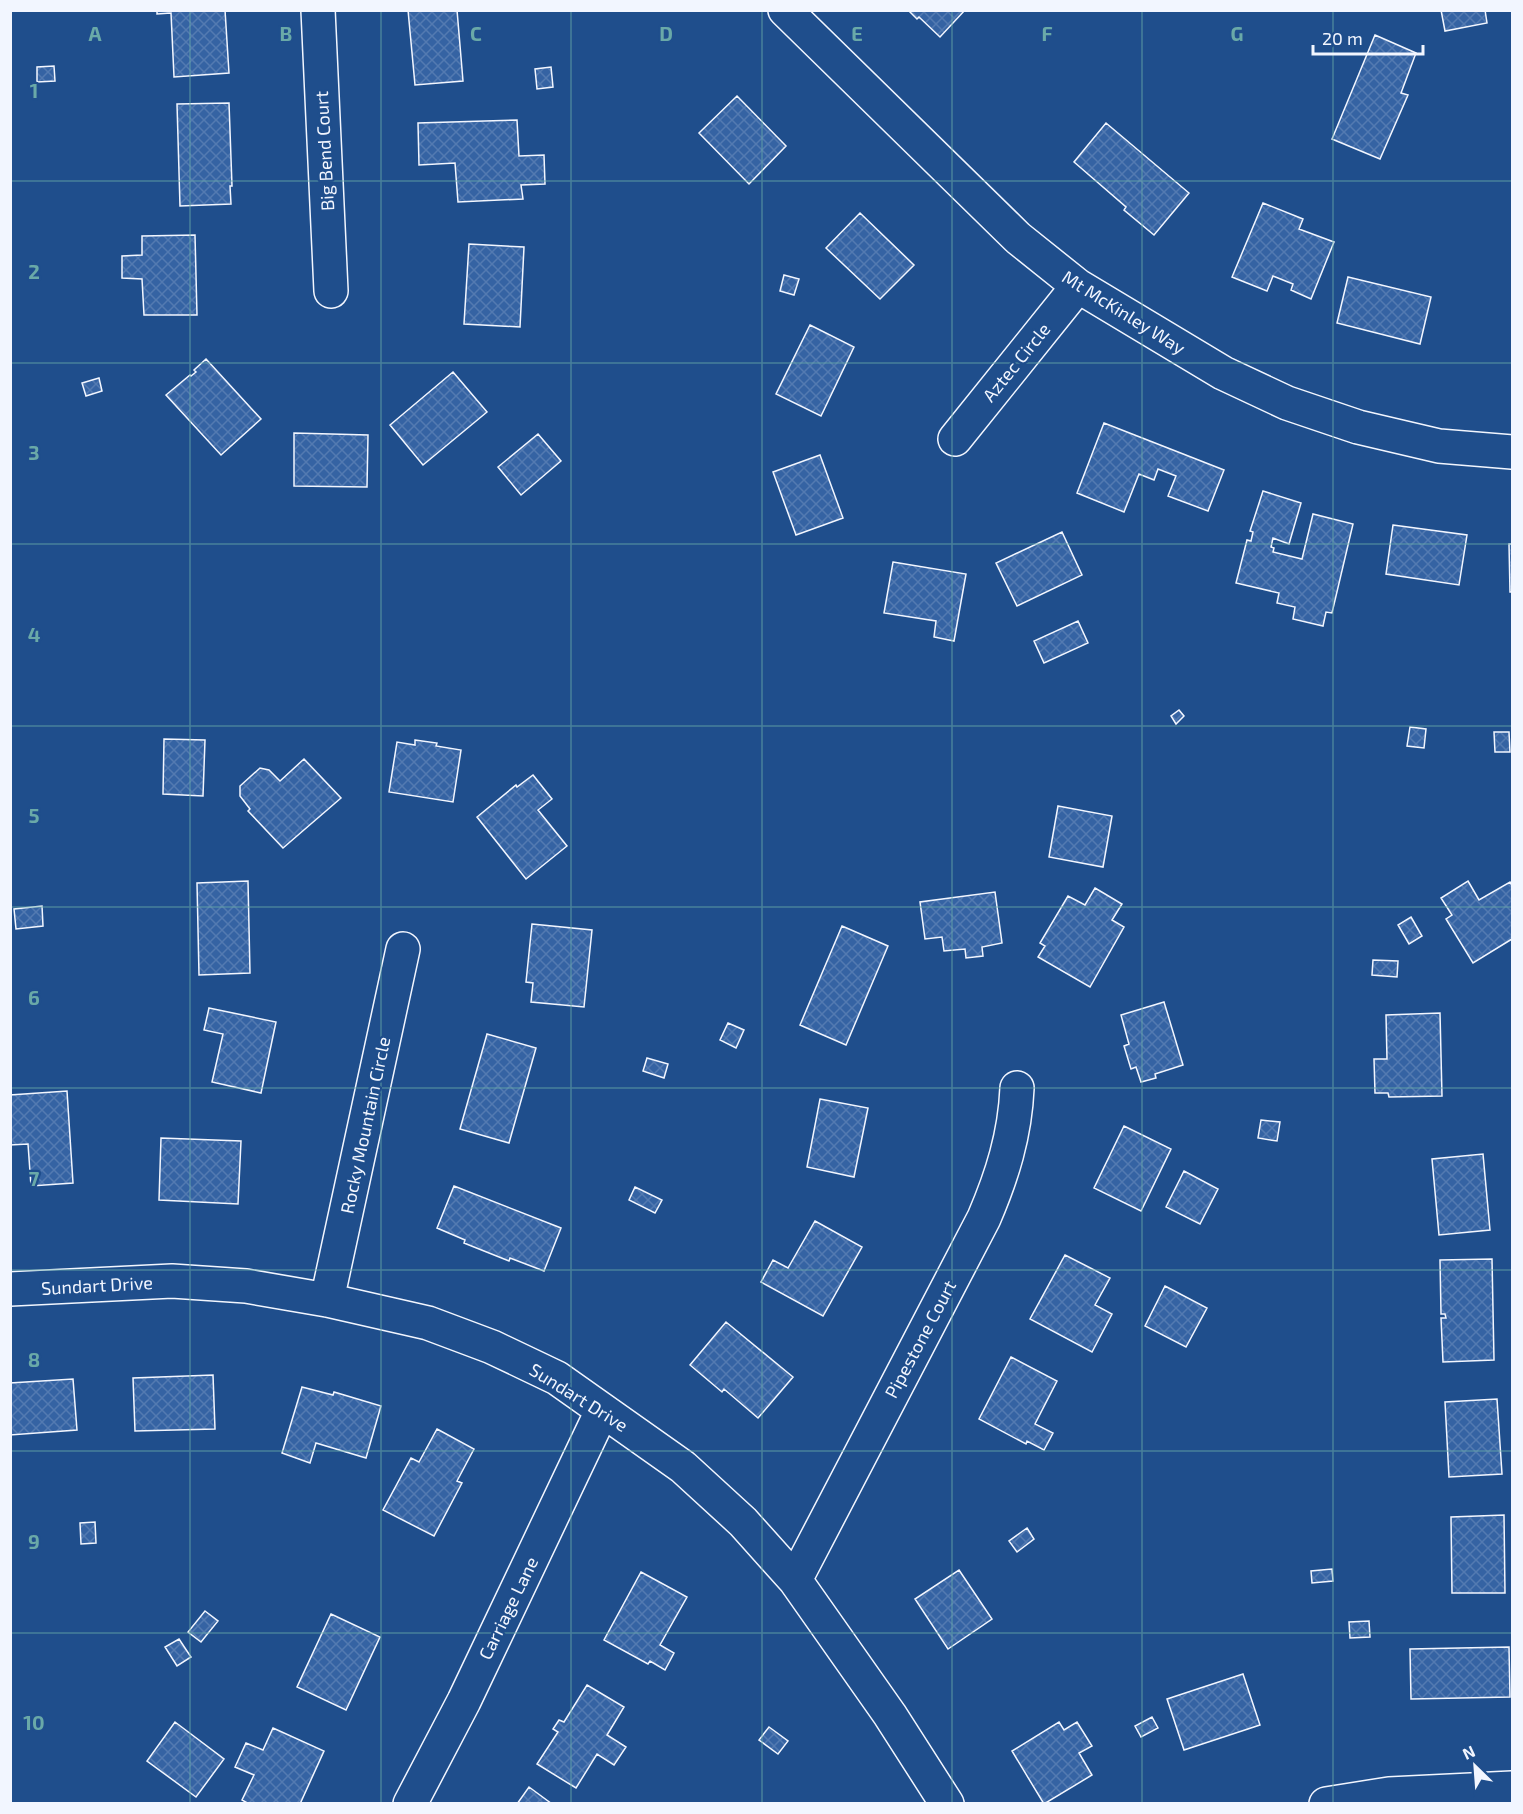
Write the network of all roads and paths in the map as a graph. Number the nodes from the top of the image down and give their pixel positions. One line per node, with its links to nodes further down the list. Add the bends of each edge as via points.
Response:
1 (318, 10): 4 (street, Big Bend Court)
2 (785, 10): 3 (street, Mt McKinley Way, via 1018,238)
3 (1078, 286): 5 (street, Aztec Circle); 6 (street, Mt McKinley Way, via 1223,373 1287,403 1358,427 1439,446)
4 (331, 291)
5 (955, 439)
6 (1512, 452)
7 (403, 949): 10 (street, Rocky Mountain Circle)
8 (1017, 1089): 12 (street, Pipestone Court, via 1016,1113 1000,1179 984,1218)
9 (10, 1289): 10 (street, Sundart Drive, via 172,1281 246,1286)
10 (327, 1300): 11 (street, Sundart Drive, via 428,1323 492,1347 557,1378)
11 (602, 1411): 12 (street, Sundart Drive, via 683,1467 743,1522); 14 (street, Carriage Lane, via 464,1701)
12 (795, 1580): 15 (street, Sundart Drive)
13 (1512, 1788): 16 (street, via 1389,1794)
14 (410, 1803)
15 (947, 1803)
16 (1326, 1803)

